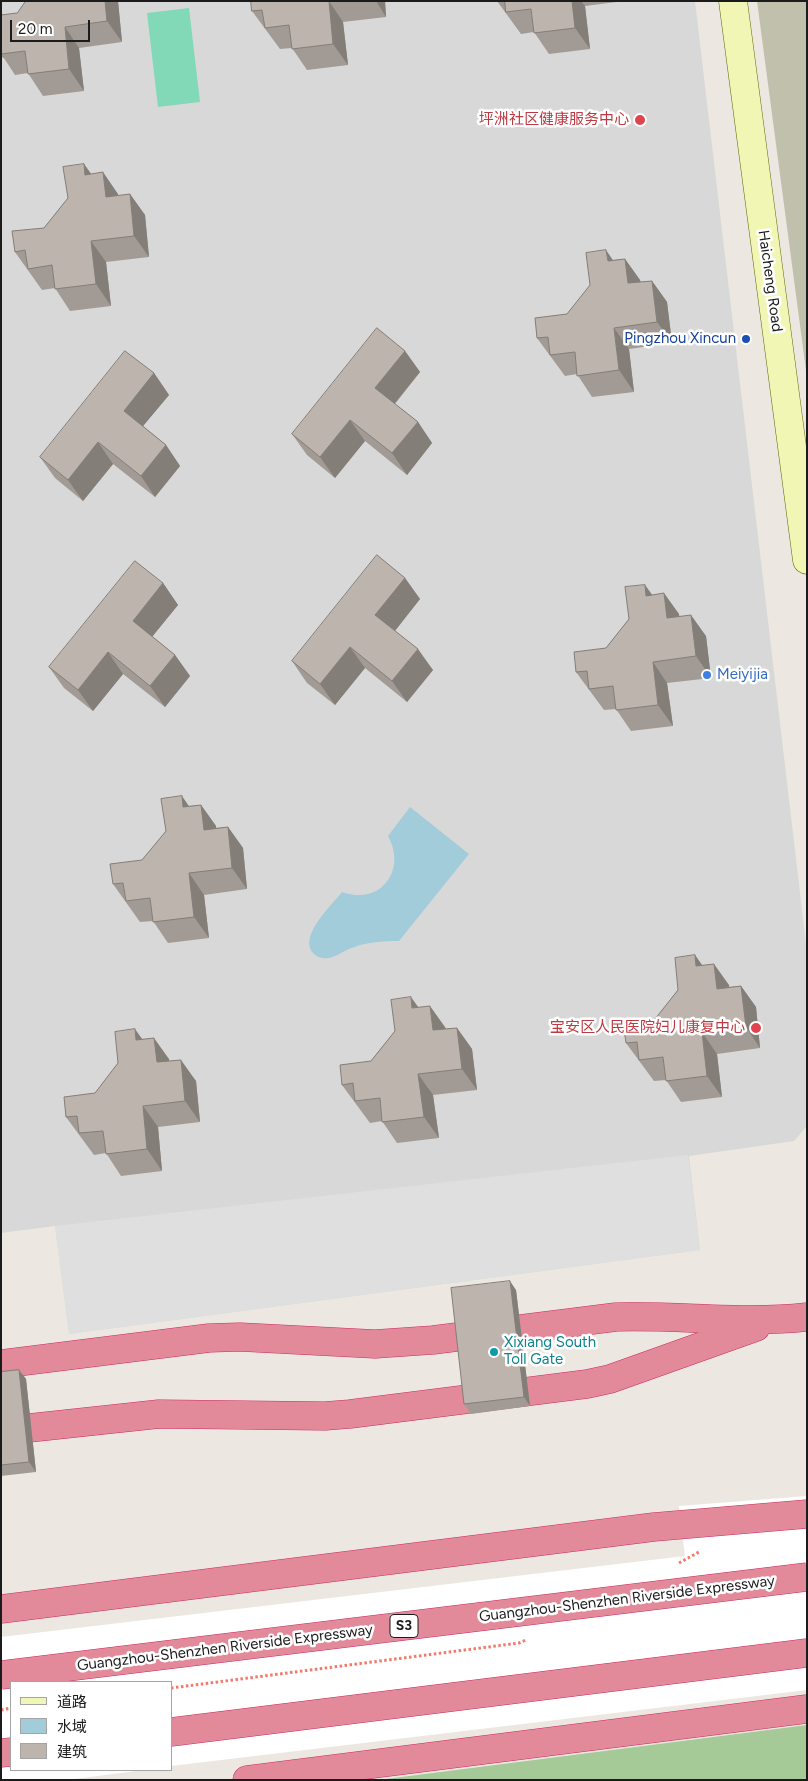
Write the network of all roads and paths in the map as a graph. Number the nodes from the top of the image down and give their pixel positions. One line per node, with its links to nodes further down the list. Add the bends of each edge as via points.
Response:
1 (733, 1): 2 (main road, Haicheng Road)
2 (807, 560)
3 (796, 1318): 4 (highway, via 747,1321 616,1317 375,1344 208,1338); 5 (highway, via 748,1329 610,1379 587,1384 341,1415 159,1414)
4 (1, 1364)
5 (1, 1431)
6 (807, 1514): 8 (highway, via 644,1528)
7 (807, 1577): 10 (highway, Guangzhou-Shenzhen Riverside Expressway / S3, bridge)
8 (1, 1609)
9 (807, 1653): 12 (highway)
10 (1, 1675)
11 (807, 1709): 13 (highway)
12 (172, 1732)
13 (255, 1779)

